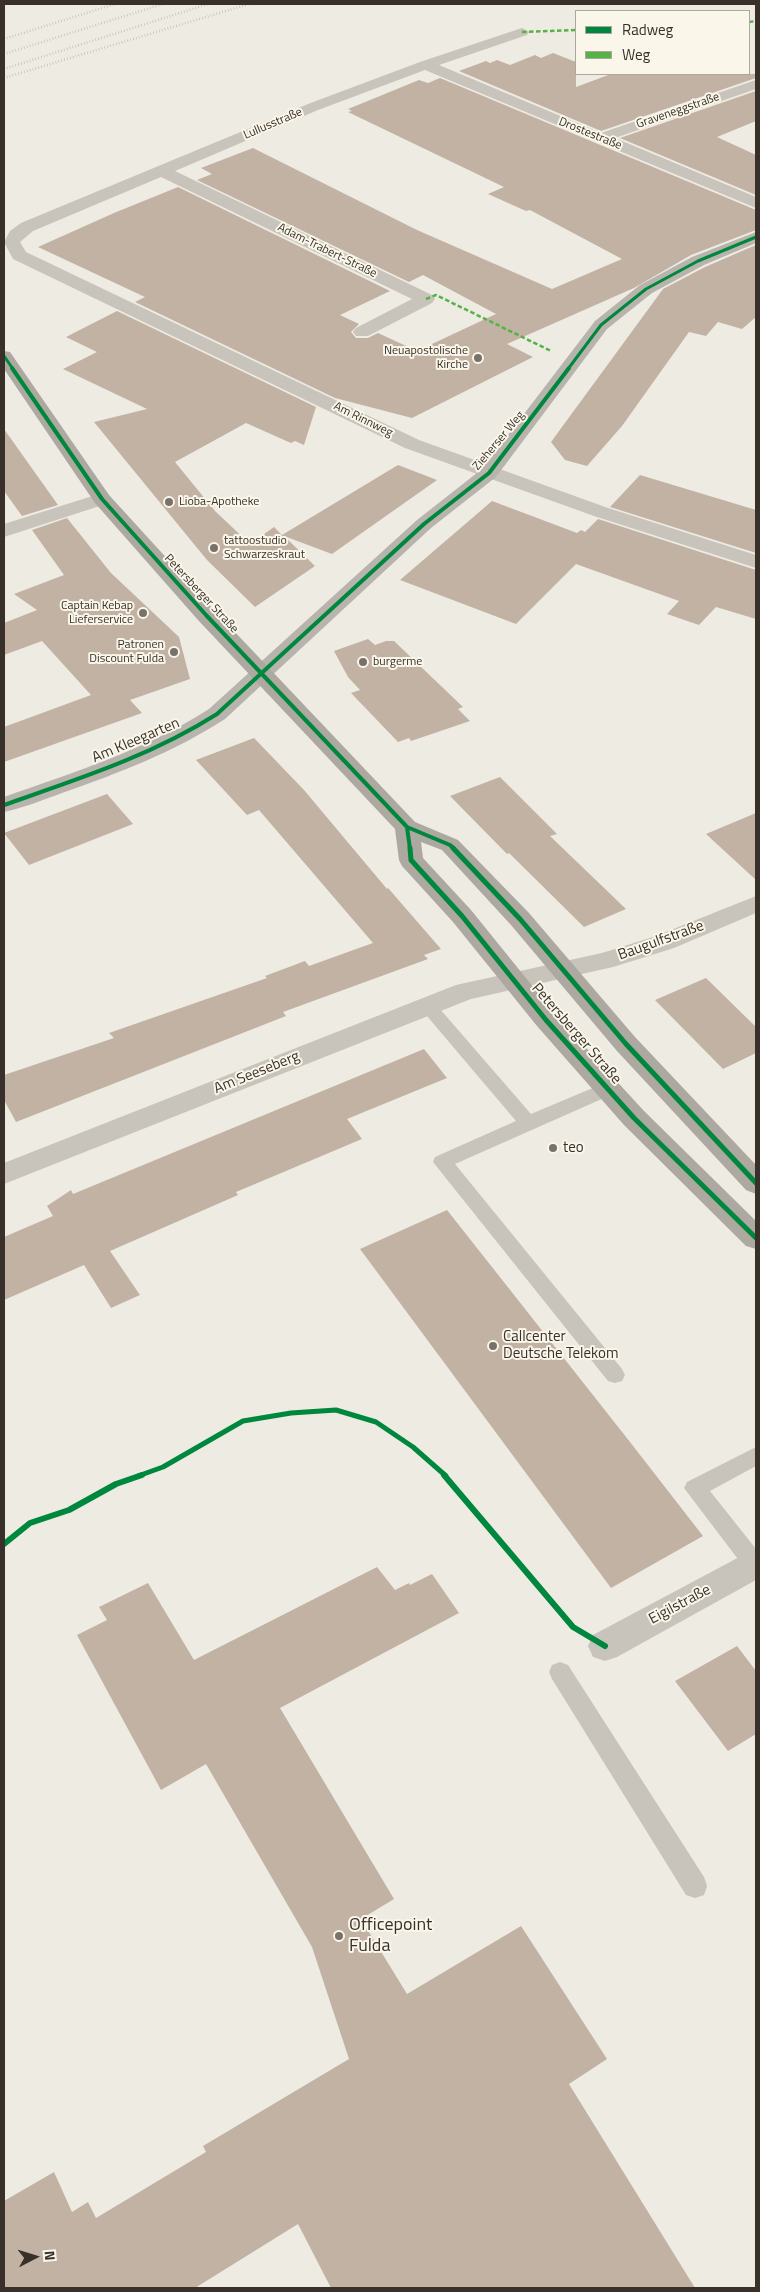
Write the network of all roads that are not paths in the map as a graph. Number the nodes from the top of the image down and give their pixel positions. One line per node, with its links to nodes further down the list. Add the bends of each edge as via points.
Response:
1 (522, 32): 2 (street, Lullusstraße)
2 (425, 65): 4 (street, Drostestraße); 5 (street, Lullusstraße, via 313,107)
3 (756, 84): 4 (street, Graveneggstraße)
4 (601, 138): 6 (street, Drostestraße)
5 (162, 171): 7 (street, Lullusstraße); 9 (street, Adam-Trabert-Straße, via 426,299)
6 (756, 204)
7 (27, 227): 11 (street, Am Rinnweg, via 12,242 19,254 412,444)
8 (756, 237): 11 (street, Zieherser Weg, via 698,261 646,289 600,325)
9 (362, 332)
10 (4, 356): 12 (main road, Petersberger Straße)
11 (489, 473): 14 (street, Am Rinnweg); 15 (street, Zieherser Weg, via 424,524)
12 (102, 499): 13 (street); 15 (main road, Petersberger Straße)
13 (4, 531)
14 (756, 562)
15 (263, 674): 16 (street, Am Kleegarten, via 193,730 120,763); 17 (main road, Petersberger Straße)
16 (4, 804)
17 (407, 827): 19 (main road, Petersberger Straße, via 450,845); 20 (main road, Petersberger Straße, via 412,860)
18 (756, 904): 19 (street, Baugulfstraße, via 665,942)
19 (564, 970): 20 (street, Baugulfstraße); 25 (main road, Petersberger Straße, via 626,1044)
20 (514, 980): 21 (street, Am Seeseberg, via 466,991); 22 (main road, Petersberger Straße)
21 (427, 1005): 23 (lane); 24 (street, Am Seeseberg)
22 (607, 1089): 23 (lane); 26 (main road, Petersberger Straße)
23 (528, 1123): 27 (lane, via 442,1162)
24 (4, 1174)
25 (756, 1183)
26 (756, 1238)
27 (615, 1375)
28 (756, 1456): 29 (lane, via 695,1488)
29 (756, 1564): 30 (street, Eigilstraße)
30 (605, 1646)
31 (560, 1672): 32 (lane)
32 (695, 1886)

